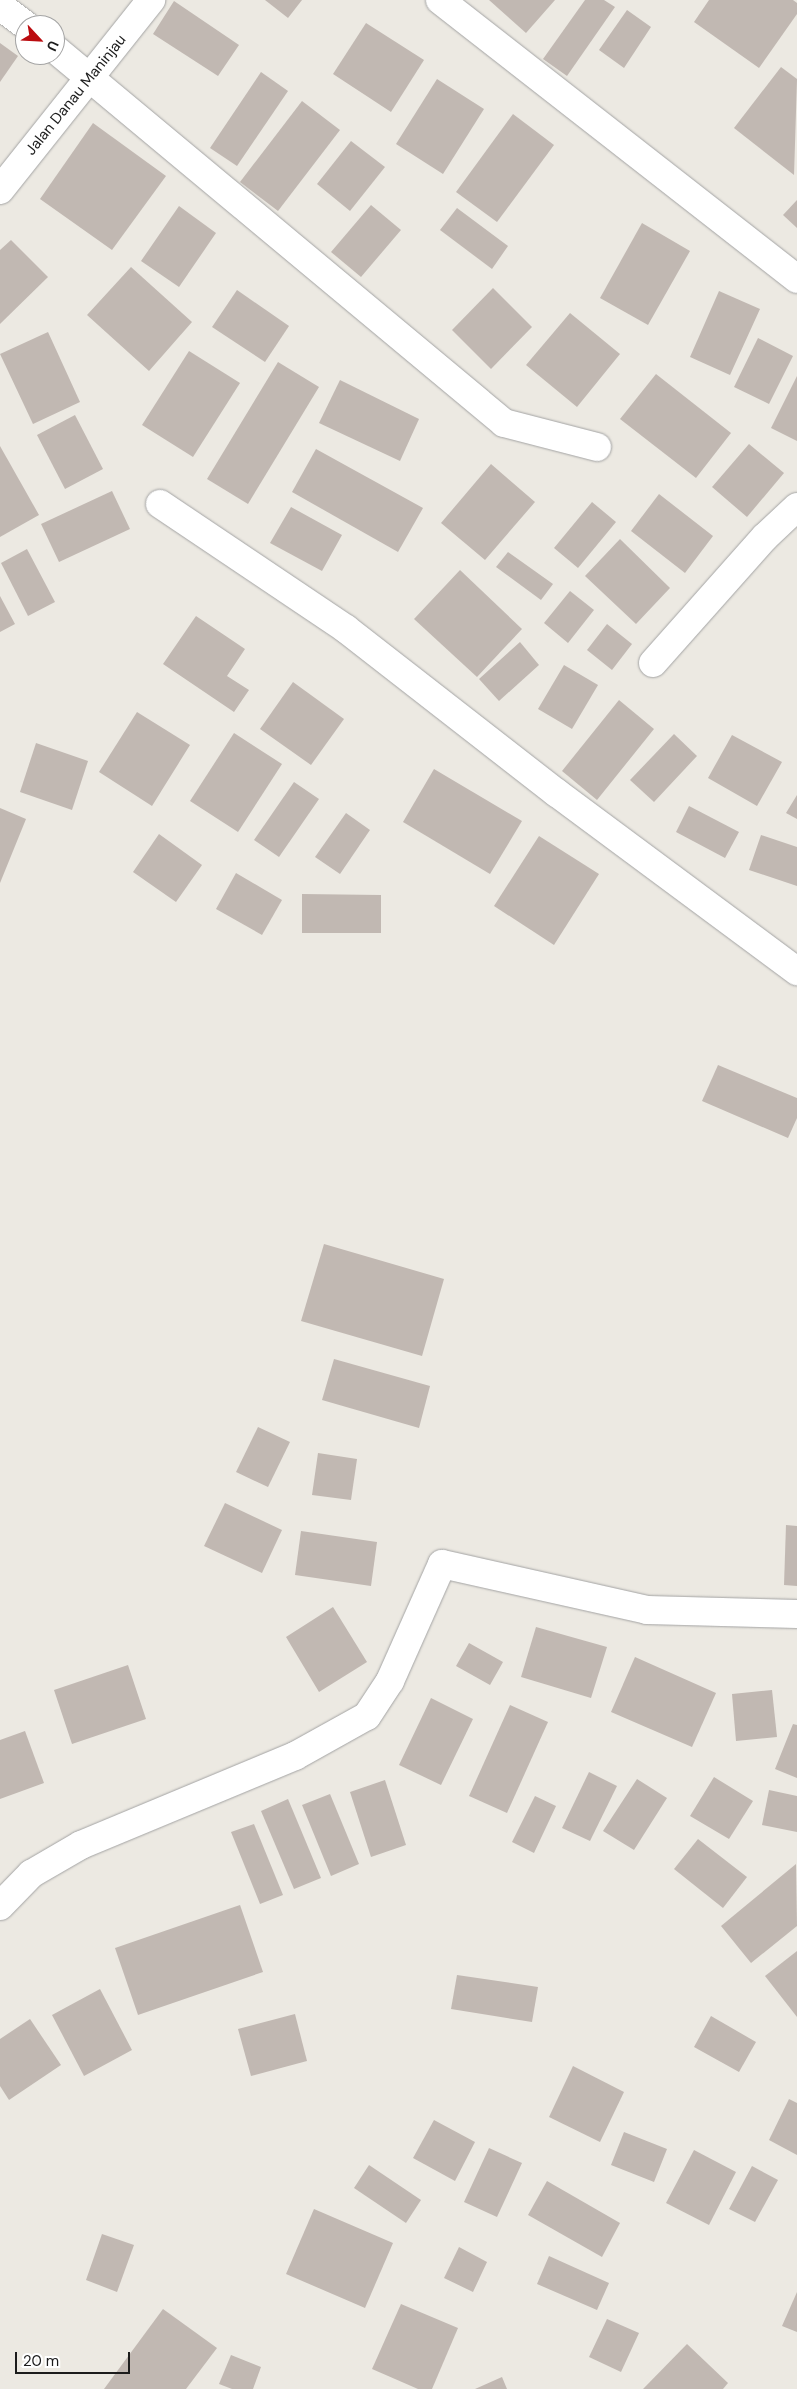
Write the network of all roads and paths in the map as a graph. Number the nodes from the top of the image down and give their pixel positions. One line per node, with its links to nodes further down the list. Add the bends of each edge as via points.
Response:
1 (151, 0): 6 (street, Jalan Danau Maninjau)
2 (440, 0): 8 (street)
3 (0, 6): 4 (street)
4 (15, 17)
5 (65, 57): 6 (street)
6 (91, 78): 7 (street, Jalan Danau Maninjau); 9 (street, via 504,424)
7 (0, 190)
8 (797, 279)
9 (597, 447)
10 (160, 504): 13 (street, via 346,628 565,799)
11 (797, 507): 12 (street, via 765,537)
12 (653, 663)
13 (797, 971)
14 (797, 1614): 15 (street, via 647,1610 442,1564 390,1682 367,1716 295,1756 81,1845 31,1874)
15 (0, 1906)

